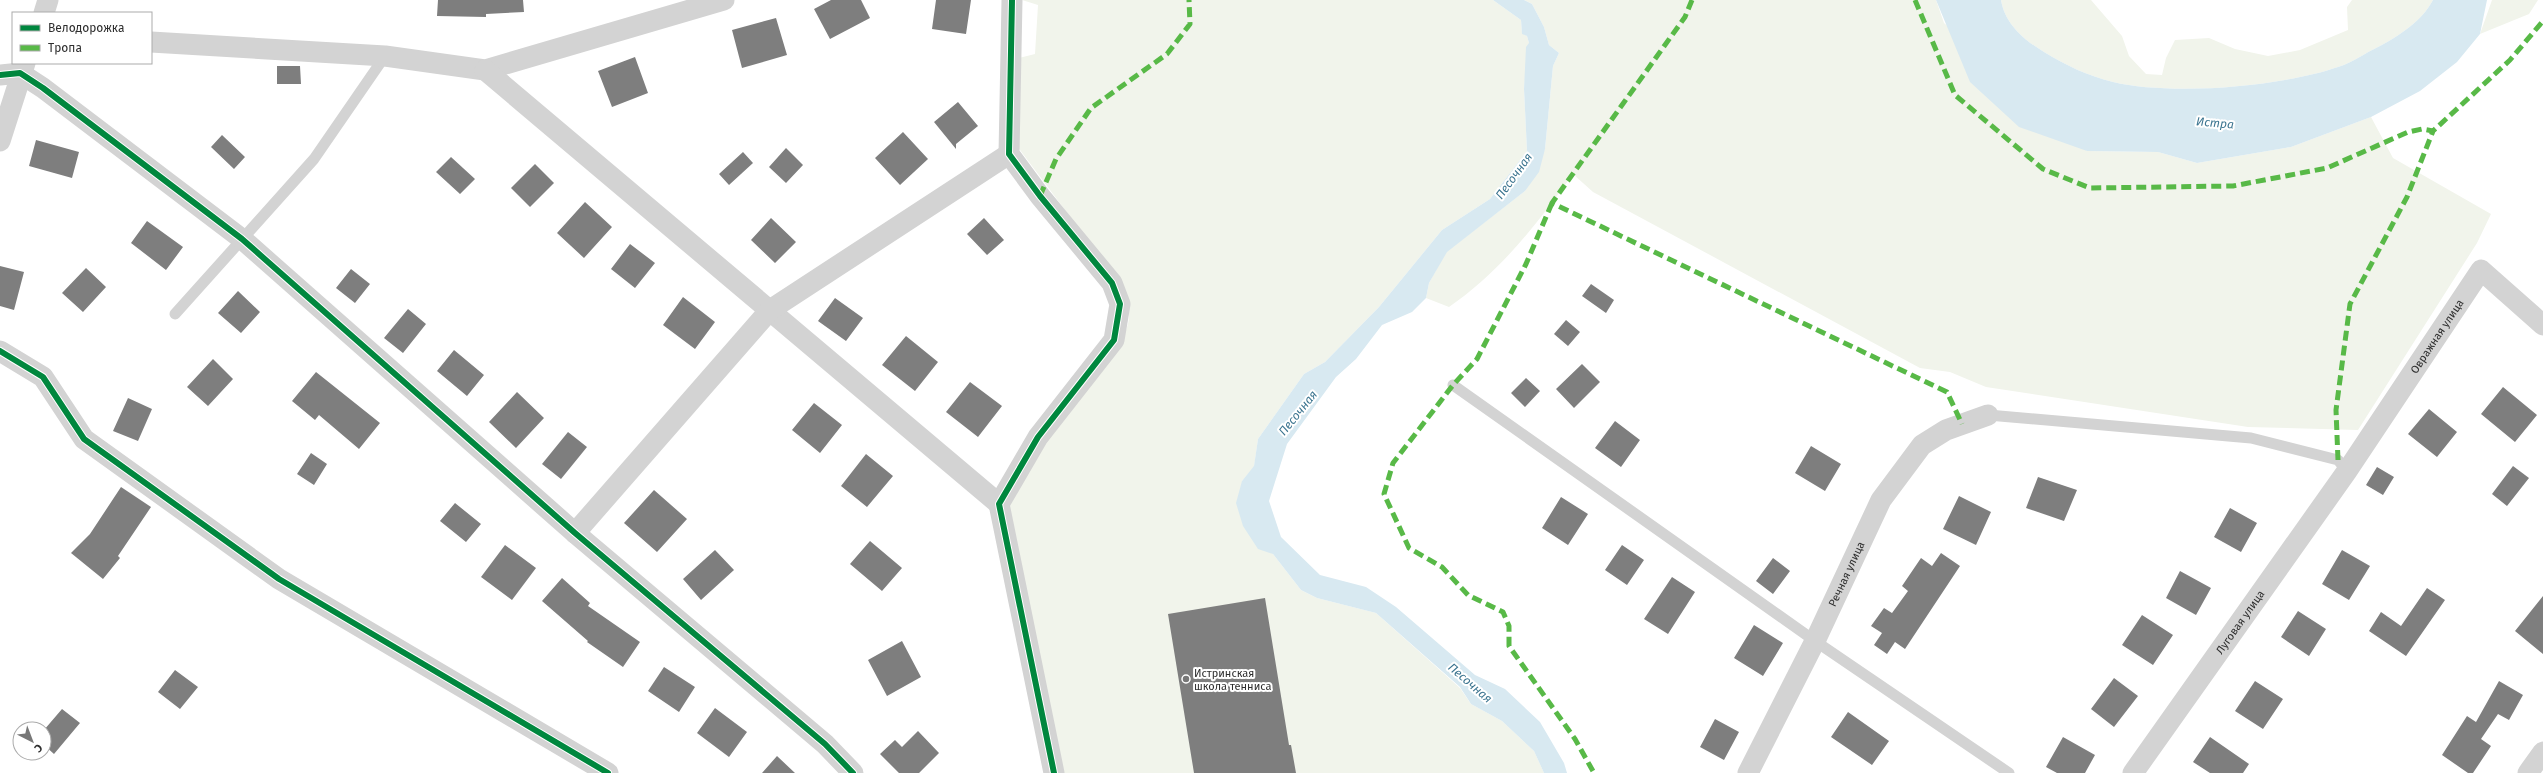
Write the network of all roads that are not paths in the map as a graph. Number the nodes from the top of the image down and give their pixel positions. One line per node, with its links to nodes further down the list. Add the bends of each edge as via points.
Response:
1 (48, 0): 4 (street)
2 (724, 0): 8 (street)
3 (1012, 0): 10 (street)
4 (44, 12)
5 (152, 42): 6 (street)
6 (385, 56): 8 (street); 11 (lane, via 314,159)
7 (15, 70): 9 (street); 11 (street, via 43,88)
8 (484, 70): 12 (street)
9 (0, 141)
10 (1009, 154): 12 (street); 19 (street, via 1112,283 1120,304 1114,340 1038,437)
11 (242, 239): 13 (lane); 20 (street)
12 (770, 310): 19 (street); 20 (street)
13 (176, 314)
14 (2543, 325): 18 (street, Овражная улица, via 2481,270)
15 (0, 351): 23 (street, via 43,377 84,439 279,579)
16 (1453, 385): 21 (lane)
17 (1988, 415): 18 (lane, via 2251,438 2338,460); 21 (street, Речная улица, via 1946,430 1922,445 1881,500)
18 (2347, 471): 28 (street, Луговая улица)
19 (999, 504): 25 (street)
20 (575, 533): 24 (street, via 818,739)
21 (1815, 641): 26 (street, Речная улица); 27 (lane)
22 (2543, 752): 29 (street)
23 (608, 773)
24 (853, 773)
25 (1054, 773)
26 (1748, 773)
27 (2009, 773)
28 (2133, 773)
29 (2528, 773)

